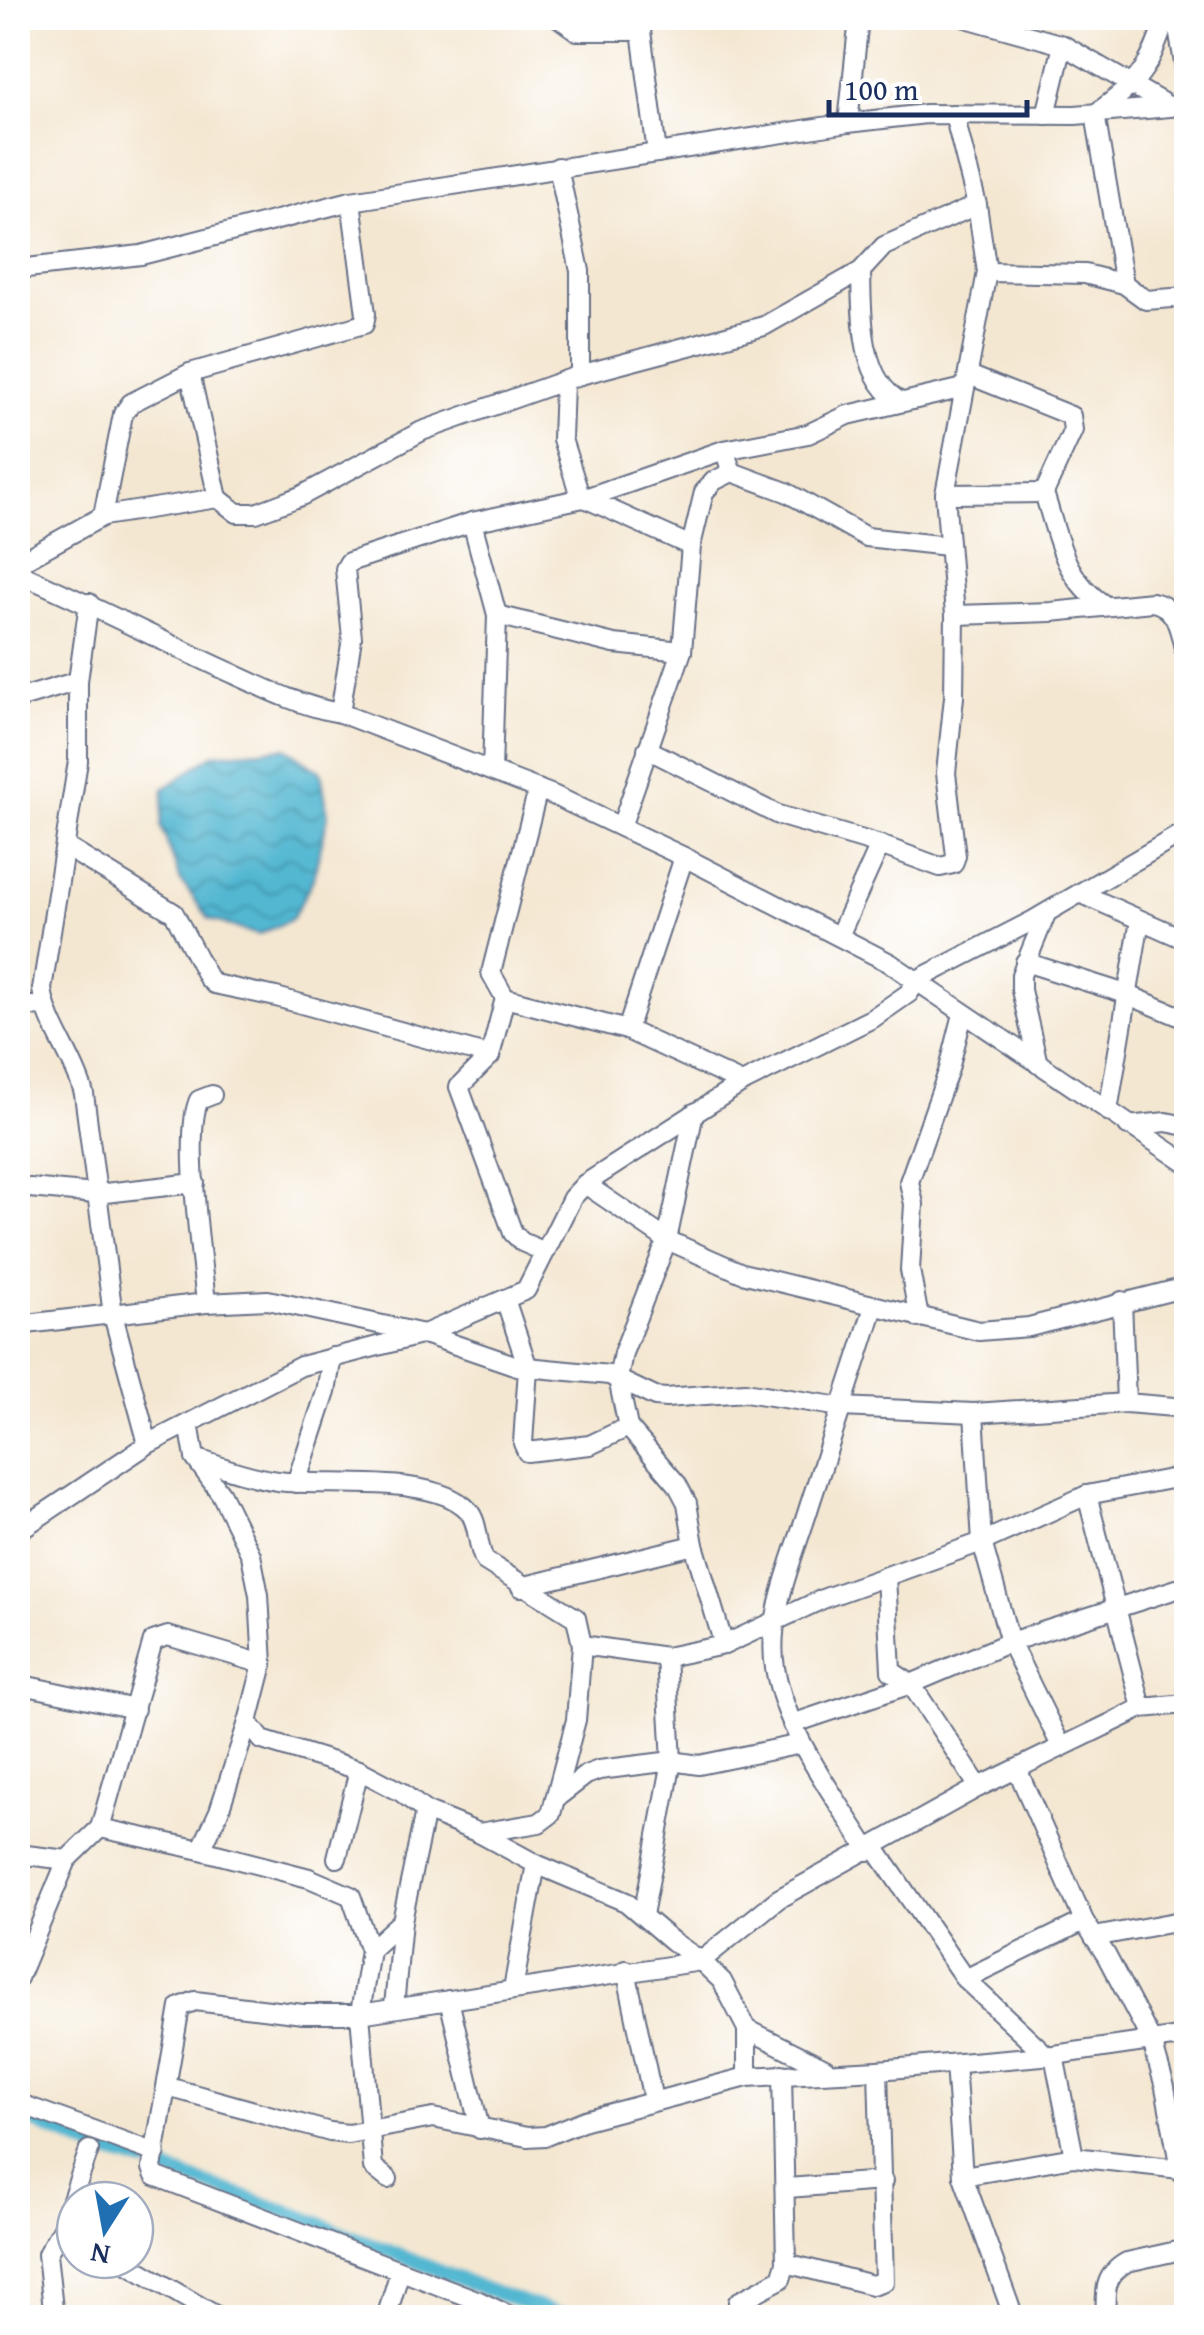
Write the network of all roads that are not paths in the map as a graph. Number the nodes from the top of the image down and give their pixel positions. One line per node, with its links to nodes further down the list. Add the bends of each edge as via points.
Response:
1 (558, 18): 6 (street, via 577,31)
2 (859, 18): 14 (street)
3 (966, 18): 7 (street)
4 (1166, 18): 9 (street)
5 (1176, 18): 8 (street)
6 (642, 24): 15 (street)
7 (1063, 44): 9 (street); 13 (street)
8 (1186, 74)
9 (1134, 85): 10 (street); 12 (street)
10 (1178, 104): 12 (street)
11 (954, 114): 13 (street); 14 (street); 18 (street)
12 (1095, 114): 13 (street); 22 (street)
13 (1046, 115)
14 (848, 123): 15 (street)
15 (658, 153): 16 (street)
16 (558, 167): 17 (street); 25 (street, via 580,272)
17 (352, 201): 19 (street, via 141,256); 24 (street, via 364,324)
18 (977, 205): 20 (street, via 884,246); 21 (street)
19 (18, 270)
20 (862, 271): 25 (street, via 764,326); 27 (street, via 863,339 886,394)
21 (987, 272): 22 (street, via 1085,274); 26 (street)
22 (1124, 284): 23 (street, via 1146,300)
23 (1186, 297)
24 (190, 373): 32 (street); 34 (street, via 126,408)
25 (572, 379): 32 (street, via 422,431 256,513 236,513); 33 (street, via 562,439 580,496)
26 (966, 381): 27 (street); 30 (street, via 1071,416 1072,430); 31 (street)
27 (901, 402): 28 (street, via 808,434)
28 (724, 450): 29 (street); 33 (street)
29 (732, 472): 36 (street, via 704,492); 37 (street, via 786,492 866,537)
30 (1044, 493): 31 (street); 41 (street, via 1072,577)
31 (945, 494): 37 (street)
32 (218, 498): 34 (street)
33 (588, 498): 35 (street); 36 (street)
34 (103, 516): 38 (street)
35 (472, 522): 43 (street); 48 (street, via 346,566 352,638)
36 (691, 546): 44 (street)
37 (947, 546): 42 (street)
38 (18, 563)
39 (18, 573): 40 (street)
40 (88, 603): 46 (street); 48 (street, via 260,686)
41 (1106, 606): 42 (street); 45 (street, via 1152,602 1169,608)
42 (955, 614): 54 (street, via 946,773 956,856 940,867)
43 (497, 615): 44 (street, via 614,644); 50 (street)
44 (682, 651): 49 (street)
45 (1186, 657)
46 (78, 680): 47 (street); 55 (street, via 78,761)
47 (18, 699)
48 (340, 713): 50 (street)
49 (646, 748): 52 (street); 54 (street, via 767,810)
50 (492, 771): 51 (street)
51 (538, 789): 52 (street); 65 (street, via 491,973)
52 (621, 827): 56 (street)
53 (1186, 831): 57 (street)
54 (880, 844): 60 (street)
55 (66, 847): 67 (street, via 43,976); 71 (street, via 174,914 214,984)
56 (684, 856): 60 (street); 70 (street)
57 (1080, 893): 58 (street); 59 (street)
58 (1046, 914): 62 (street); 63 (street)
59 (1140, 920): 61 (street); 64 (street)
60 (839, 936): 63 (street)
61 (1186, 940)
62 (1025, 962): 64 (street); 72 (street, via 1021,990)
63 (915, 983): 68 (street); 73 (street, via 873,1018)
64 (1126, 994): 69 (street); 75 (street)
65 (505, 998): 70 (street); 71 (street)
66 (18, 1005): 67 (street)
67 (44, 1007): 83 (street, via 80,1076)
68 (964, 1014): 72 (street); 92 (street, via 909,1182 910,1270)
69 (1186, 1019)
70 (628, 1030): 73 (street)
71 (490, 1056): 85 (street, via 459,1086 513,1232)
72 (1038, 1064): 75 (street)
73 (742, 1082): 76 (street)
74 (212, 1095): 80 (street, via 196,1108)
75 (1108, 1111): 77 (street)
76 (694, 1113): 81 (street); 84 (street)
77 (1128, 1126): 78 (street); 79 (street)
78 (1186, 1126)
79 (1186, 1163)
80 (195, 1183): 83 (street); 89 (street)
81 (585, 1184): 84 (street); 85 (street)
82 (18, 1187): 83 (street)
83 (96, 1194): 91 (street)
84 (667, 1240): 90 (street, via 763,1281); 97 (street)
85 (545, 1252): 87 (street, via 526,1290)
86 (1186, 1287): 88 (street)
87 (505, 1299): 94 (street); 96 (street)
88 (1122, 1301): 92 (street, via 1020,1328 980,1331); 98 (street)
89 (206, 1303): 91 (street); 94 (street, via 286,1302)
90 (874, 1308): 92 (street); 99 (street)
91 (113, 1315): 93 (street); 104 (street)
92 (919, 1318)
93 (19, 1324)
94 (424, 1334): 95 (street); 96 (street)
95 (332, 1356): 102 (street); 108 (street)
96 (528, 1368): 97 (street); 103 (street, via 527,1452 590,1445)
97 (618, 1379): 99 (street, via 656,1397 745,1392); 103 (street)
98 (1126, 1403): 100 (street); 101 (street)
99 (842, 1407): 101 (street); 117 (street)
100 (1186, 1408)
101 (974, 1413): 111 (street)
102 (188, 1422): 104 (street); 106 (street)
103 (628, 1427): 112 (street, via 677,1484)
104 (148, 1444): 110 (street)
105 (1186, 1450): 107 (street)
106 (195, 1458): 108 (street); 122 (street, via 251,1556)
107 (1185, 1482): 109 (street)
108 (296, 1483): 115 (street, via 405,1486 446,1497 472,1514 485,1562)
109 (1087, 1495): 111 (street); 116 (street)
110 (18, 1531)
111 (982, 1542): 113 (street); 118 (street)
112 (694, 1546): 115 (street); 120 (street)
113 (886, 1576): 117 (street); 124 (street, via 891,1670)
114 (1186, 1586): 116 (street)
115 (522, 1587): 119 (street, via 576,1618)
116 (1118, 1610): 118 (street); 126 (street)
117 (777, 1619): 120 (street); 129 (street, via 775,1669)
118 (1010, 1642): 124 (street); 131 (street)
119 (582, 1645): 121 (street); 136 (street, via 576,1720)
120 (724, 1645): 121 (street)
121 (666, 1657): 132 (street)
122 (263, 1664): 127 (street, via 157,1637); 128 (street)
123 (18, 1684): 127 (street)
124 (911, 1684): 129 (street); 135 (street)
125 (1186, 1704): 126 (street)
126 (1142, 1708): 131 (street)
127 (135, 1709): 138 (street)
128 (248, 1722): 134 (street, via 272,1744); 141 (street)
129 (792, 1724): 130 (street)
130 (801, 1744): 132 (street, via 699,1765); 140 (street)
131 (1061, 1746): 133 (street)
132 (672, 1760): 136 (street, via 592,1772); 146 (street)
133 (1016, 1769): 135 (street); 149 (street)
134 (359, 1770): 137 (street); 143 (street)
135 (979, 1787): 140 (street)
136 (555, 1799): 139 (street, via 546,1820)
137 (425, 1811): 139 (street); 148 (street)
138 (100, 1828): 141 (street); 144 (street)
139 (479, 1833): 145 (street)
140 (872, 1849): 151 (street, via 778,1898); 154 (street)
141 (200, 1850): 150 (street, via 351,1896)
142 (18, 1854): 144 (street)
143 (337, 1858)
144 (67, 1860): 153 (street)
145 (536, 1864): 146 (street); 155 (street)
146 (643, 1915): 151 (street)
147 (1186, 1920): 149 (street)
148 (402, 1921): 150 (street); 157 (street)
149 (1089, 1929): 154 (street); 161 (street)
150 (370, 1950): 158 (street)
151 (702, 1961): 152 (street); 159 (street, via 722,1981)
152 (626, 1970): 155 (street); 169 (street)
153 (18, 1978)
154 (964, 1979): 162 (street)
155 (513, 1989): 156 (street)
156 (449, 2000): 157 (street); 171 (street)
157 (394, 2007): 158 (street)
158 (360, 2014): 168 (street, via 186,2003 177,2014); 172 (street)
159 (747, 2029): 164 (street); 167 (street)
160 (1186, 2036): 161 (street)
161 (1152, 2042): 162 (street); 176 (street)
162 (1049, 2054): 163 (street); 175 (street)
163 (954, 2064): 165 (street); 177 (street)
164 (831, 2070): 165 (street); 166 (street)
165 (878, 2070): 180 (street)
166 (782, 2074): 167 (street); 181 (street)
167 (746, 2076): 169 (street)
168 (168, 2088): 172 (street, via 330,2132); 174 (street)
169 (653, 2100): 171 (street, via 546,2136)
170 (18, 2102): 174 (street)
171 (480, 2129): 172 (street, via 432,2118)
172 (372, 2130): 178 (street, via 373,2167)
173 (90, 2150): 179 (street)
174 (156, 2153): 185 (street, via 152,2168 158,2178)
175 (1074, 2156): 176 (street); 177 (street)
176 (1183, 2174)
177 (963, 2176): 193 (street)
178 (388, 2178)
179 (82, 2180)
180 (883, 2181): 181 (street); 184 (street, via 880,2285)
181 (787, 2188): 184 (street)
182 (55, 2245): 189 (street, via 47,2254)
183 (1186, 2249): 194 (street, via 1118,2266 1107,2281)
184 (786, 2263): 187 (street, via 780,2279)
185 (400, 2271): 188 (street); 191 (street)
186 (155, 2279): 190 (street)
187 (738, 2302)
188 (477, 2309): 192 (street)
189 (54, 2318)
190 (220, 2318)
191 (386, 2318)
192 (514, 2318)
193 (1014, 2318)
194 (1106, 2318)

